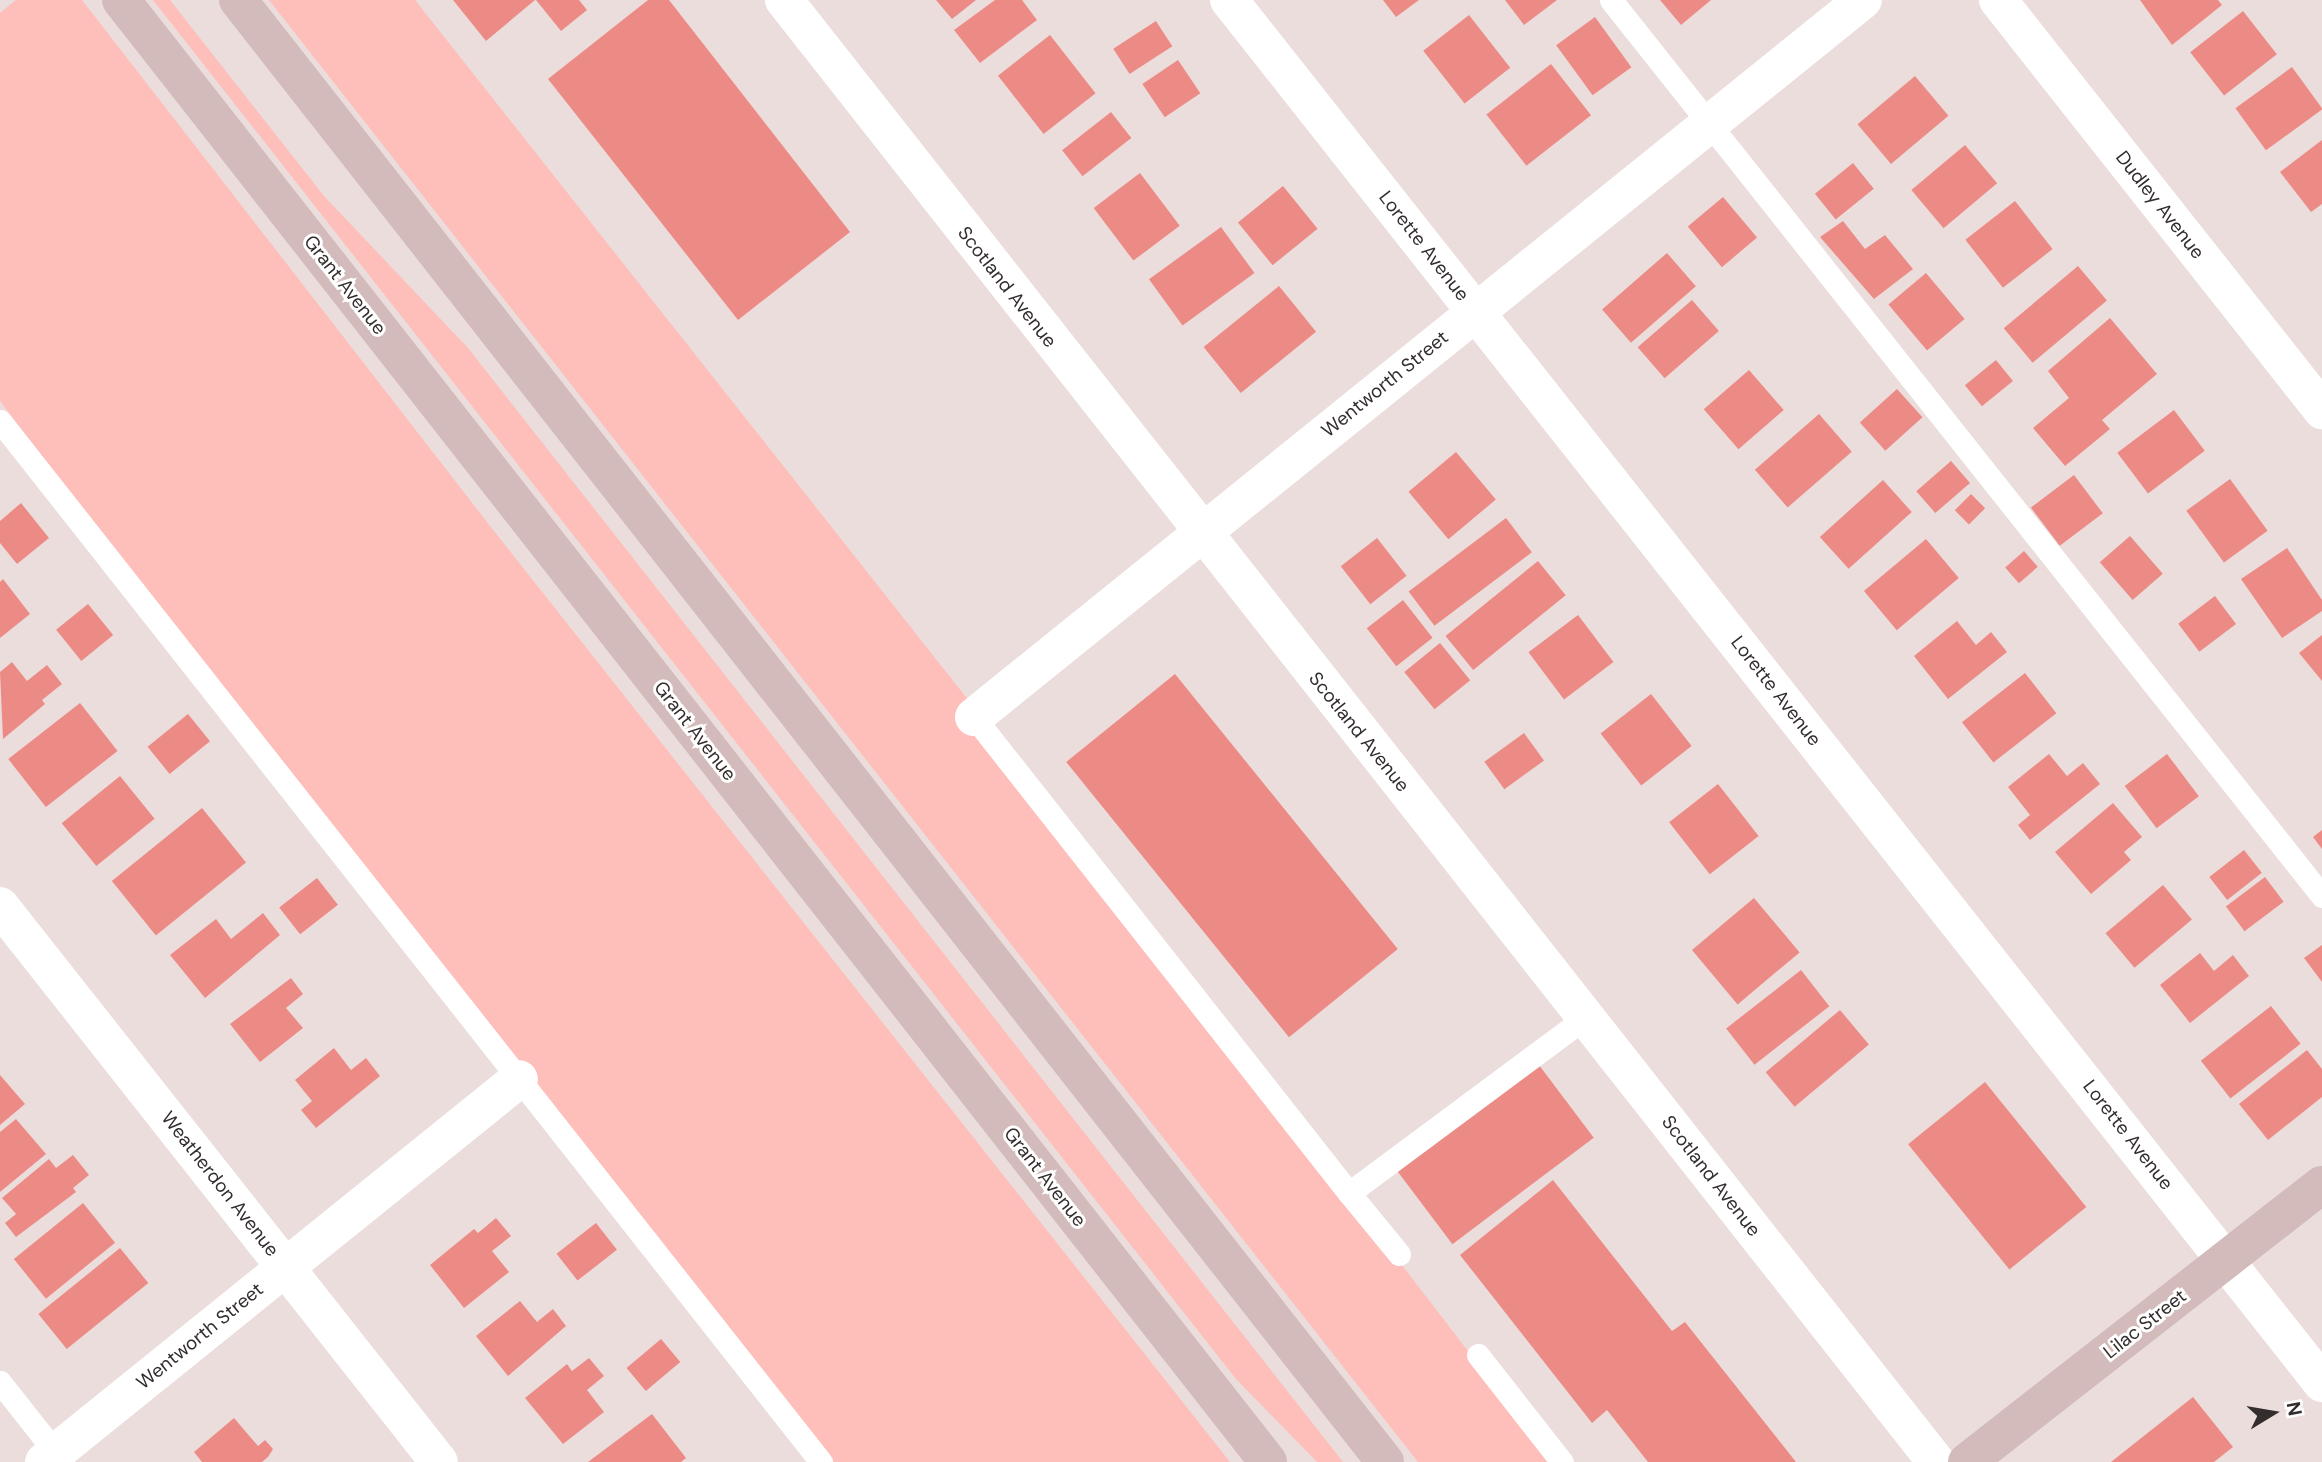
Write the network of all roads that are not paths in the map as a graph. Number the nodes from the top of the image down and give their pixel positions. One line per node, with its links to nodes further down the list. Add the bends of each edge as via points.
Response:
1 (121, 0): 29 (main road, Grant Avenue)
2 (238, 0): 30 (main road)
3 (783, 0): 12 (street, Scotland Avenue)
4 (1228, 0): 9 (street, Lorette Avenue)
5 (1611, 0): 8 (lane)
6 (1863, 0): 8 (street, Wentworth Street)
7 (1997, 0): 10 (street, Dudley Avenue)
8 (1709, 124): 9 (street, Wentworth Street); 14 (lane)
9 (1475, 311): 12 (street, Wentworth Street); 21 (street, Lorette Avenue)
10 (2322, 410)
11 (0, 421): 17 (lane)
12 (1199, 532): 13 (street, Wentworth Street); 16 (street, Scotland Avenue)
13 (974, 717): 19 (lane)
14 (2322, 897)
15 (0, 906): 22 (street, Weatherdon Avenue)
16 (1586, 1017): 19 (lane); 32 (street, Scotland Avenue)
17 (519, 1079): 22 (street, Wentworth Street); 28 (lane)
18 (2322, 1185): 21 (main road, Lilac Street)
19 (1349, 1193): 20 (lane)
20 (1399, 1254)
21 (2227, 1261): 25 (street, Lorette Avenue); 33 (main road, Lilac Street)
22 (286, 1267): 26 (street, Wentworth Street); 27 (street, Weatherdon Avenue)
23 (1478, 1355): 31 (lane)
24 (0, 1382): 26 (lane)
25 (2322, 1383)
26 (54, 1459)
27 (439, 1462)
28 (821, 1462)
29 (1268, 1462)
30 (1385, 1462)
31 (1562, 1462)
32 (1936, 1462)
33 (1968, 1462)

